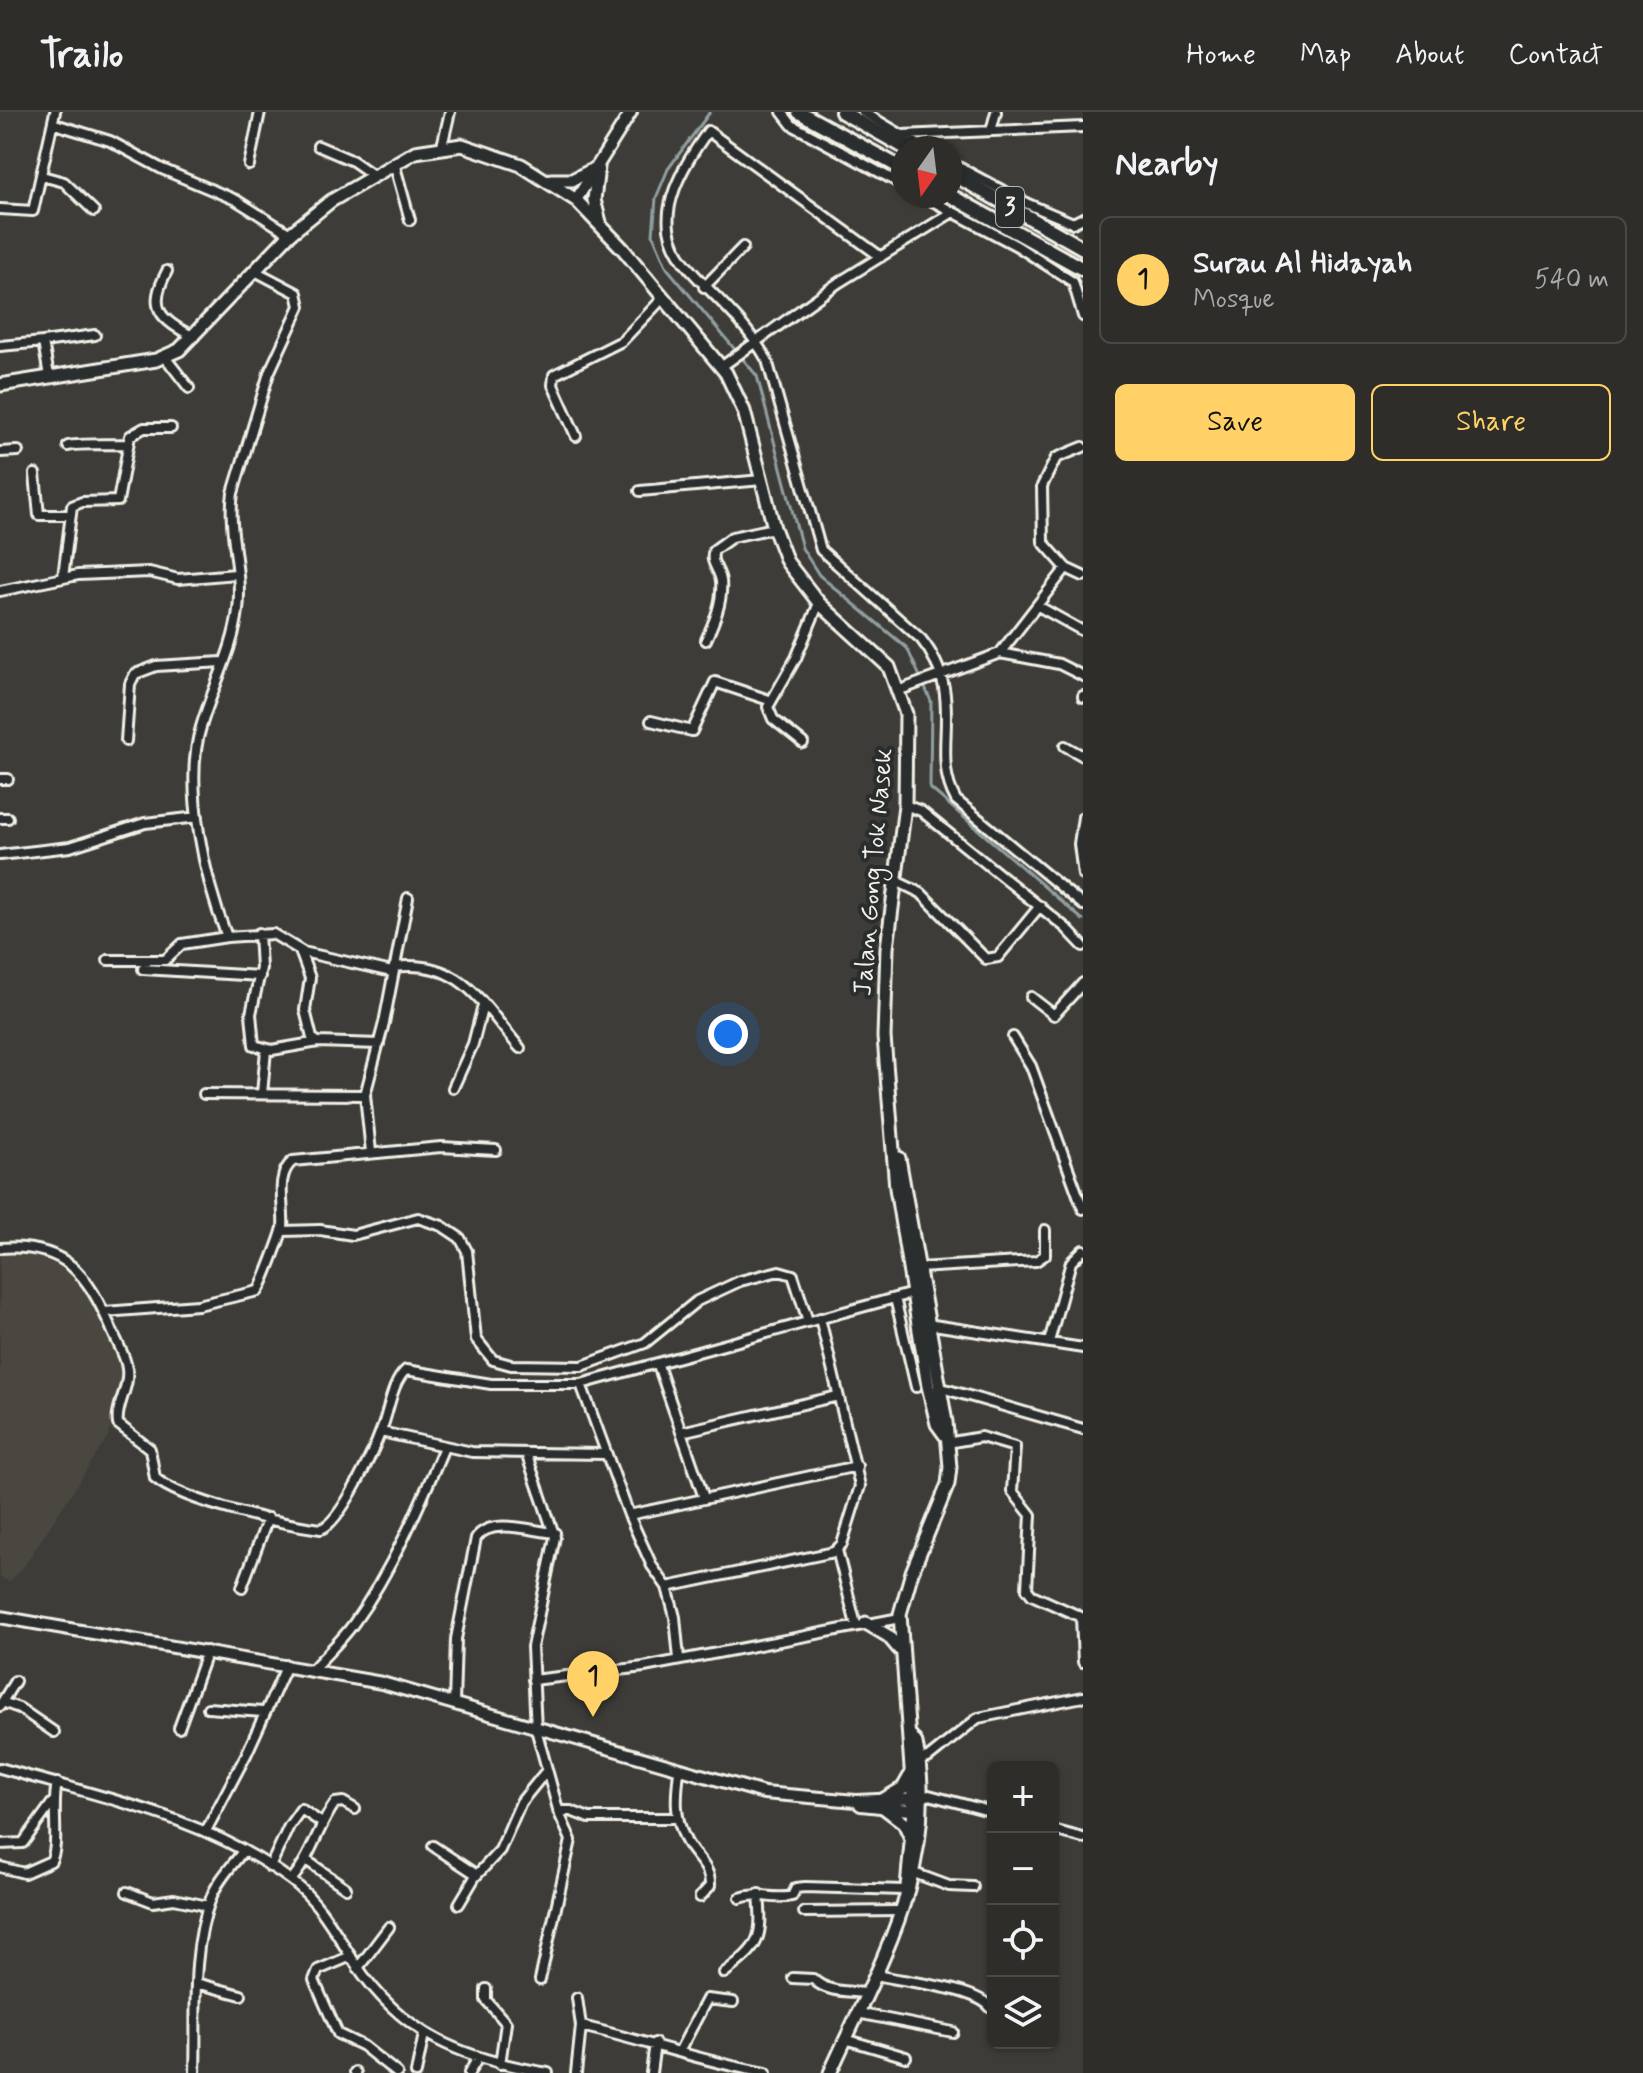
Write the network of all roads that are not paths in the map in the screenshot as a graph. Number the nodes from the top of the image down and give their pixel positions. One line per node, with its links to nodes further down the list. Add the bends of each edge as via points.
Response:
1 (55, 112): 10 (street)
2 (260, 112): 19 (street)
3 (450, 112): 16 (street)
4 (631, 112): 20 (street)
5 (782, 112): 24 (street, via 792,125)
6 (799, 112): 17 (main road)
7 (842, 112): 14 (main road)
8 (863, 112): 13 (street)
9 (996, 112): 12 (street)
10 (55, 124): 23 (street); 36 (street, via 99,137 236,200)
11 (1083, 127): 12 (street)
12 (991, 131): 13 (street)
13 (902, 135)
14 (891, 140)
15 (318, 146): 22 (street)
16 (442, 146): 18 (main road, Jalan Gong Tok Nasek); 25 (main road, Jalan Gong Tok Nasek, via 462,145 498,155)
17 (891, 162)
18 (394, 163): 22 (main road, Jalan Gong Tok Nasek); 34 (street)
19 (249, 165)
20 (598, 167): 25 (main road, via 572,180); 27 (street); 35 (main road, via 594,200)
21 (963, 169): 33 (street, via 1073,223)
22 (373, 175): 36 (main road, Jalan Gong Tok Nasek)
23 (42, 176): 30 (street, via 33,211); 31 (street, via 64,182)
24 (891, 179)
25 (546, 180): 27 (main road, Jalan Gong Tok Nasek)
26 (963, 180): 38 (main road, 3)
27 (576, 200): 35 (main road, Jalan Gong Tok Nasek)
28 (963, 203): 40 (main road)
29 (946, 208): 32 (street)
30 (0, 209)
31 (94, 211)
32 (953, 212): 39 (street); 45 (street, via 1073,282)
33 (1083, 218)
34 (410, 220)
35 (600, 224): 44 (main road, Jalan Gong Tok Nasek)
36 (290, 234): 42 (main road, Jalan Gong Tok Nasek)
37 (743, 247): 43 (street)
38 (1083, 248)
39 (881, 257): 43 (street, via 708,131 674,183 668,217 683,262); 49 (street)
40 (1082, 268)
41 (167, 271): 47 (street, via 158,291 158,308)
42 (255, 271): 47 (main road, Jalan Gong Tok Nasek); 69 (street, via 297,293 301,301 269,373 234,485)
43 (704, 287): 49 (street)
44 (664, 297): 52 (main road, Jalan Gong Tok Nasek); 57 (street, via 622,341 554,375 553,385)
45 (1083, 316)
46 (95, 335): 48 (street)
47 (195, 338): 51 (main road, Jalan Gong Tok Nasek)
48 (43, 342): 50 (street); 53 (street)
49 (752, 342): 52 (street); 80 (street, via 778,390 821,550 921,639)
50 (0, 346)
51 (165, 357): 53 (main road, Jalan Gong Tok Nasek); 55 (street)
52 (721, 367): 64 (main road, Jalan Gong Tok Nasek, via 744,411)
53 (49, 376): 54 (main road, Jalan Gong Tok Nasek)
54 (0, 385)
55 (189, 388)
56 (171, 428): 58 (street, via 144,428)
57 (576, 436)
58 (127, 444): 59 (street); 66 (street, via 118,501 76,503)
59 (68, 446)
60 (1083, 447): 68 (street, via 1056,458 1042,486 1043,542)
61 (18, 451): 62 (street)
62 (0, 452)
63 (35, 474): 66 (street, via 39,515)
64 (762, 480): 65 (street); 67 (main road, Jalan Gong Tok Nasek)
65 (640, 491)
66 (69, 515): 71 (street)
67 (774, 528): 73 (main road, Jalan Gong Tok Nasek, via 793,573); 76 (street, via 732,537 714,550 721,592)
68 (1066, 568): 70 (street); 74 (street)
69 (236, 574): 71 (street); 78 (street, via 238,610)
70 (1083, 576)
71 (63, 577): 72 (street)
72 (0, 591)
73 (819, 603): 81 (main road, Jalan Gong Tok Nasek, via 880,657); 82 (street, via 796,658)
74 (1038, 606): 75 (street); 77 (street)
75 (1081, 630)
76 (706, 640)
77 (1000, 653): 79 (street, via 1059,664); 80 (street)
78 (222, 662): 84 (street, via 156,666 135,674); 89 (street, via 197,741)
79 (1083, 676)
80 (935, 677): 81 (street); 95 (street, via 948,709 945,775 956,800)
81 (900, 690): 88 (main road, Jalan Gong Tok Nasek, via 908,728)
82 (769, 700): 83 (street, via 715,682 692,731); 85 (street, via 773,719)
83 (651, 721)
84 (126, 741)
85 (803, 743)
86 (1065, 746): 87 (street)
87 (1083, 756)
88 (905, 805): 93 (main road, Jalan Gong Tok Nasek); 96 (street, via 921,811)
89 (198, 817): 91 (street, via 145,823 70,847); 99 (street)
90 (1083, 817): 92 (street)
91 (0, 855)
92 (1083, 875)
93 (896, 881): 96 (street, via 921,893 986,959 998,957); 118 (main road, Jalan Gong Tok Nasek, via 883,1017)
94 (408, 898): 104 (street)
95 (1083, 905)
96 (1040, 906): 97 (street)
97 (1077, 929): 100 (street)
98 (259, 933): 99 (street); 101 (street, via 277,935); 105 (street)
99 (227, 937): 102 (street, via 182,944 165,960)
100 (1083, 946)
101 (300, 951): 104 (street); 110 (street, via 310,978 308,1030)
102 (108, 960)
103 (143, 969): 105 (street)
104 (393, 969): 108 (street, via 423,966 451,973); 111 (street)
105 (260, 976): 113 (street, via 251,1022 254,1045)
106 (1083, 983): 107 (street, via 1054,1015)
107 (1031, 997)
108 (483, 1005): 112 (street); 114 (street)
109 (1013, 1037): 121 (street, via 1031,1066)
110 (318, 1042): 111 (street); 113 (street)
111 (379, 1044): 117 (street)
112 (520, 1048)
113 (266, 1050): 116 (street)
114 (453, 1088)
115 (204, 1094): 116 (street)
116 (262, 1094): 117 (street)
117 (365, 1095): 120 (street)
118 (891, 1128): 126 (main road, Jalan Gong Tok Nasek); 127 (main road, Jalan Gong Tok Nasek)
119 (496, 1150): 120 (street)
120 (371, 1152): 123 (street, via 289,1163 282,1181)
121 (1083, 1209)
122 (1045, 1230): 126 (street, via 1045,1255 1036,1261)
123 (282, 1231): 130 (street, via 262,1287 249,1296); 132 (street, via 353,1235 418,1218 442,1226 460,1238 467,1251 476,1339 489,1357 507,1365 577,1367 628,1351 657,1335 697,1301 747,1278 779,1271 793,1275)
124 (0, 1248): 130 (street, via 27,1248 70,1263 93,1288)
125 (1083, 1250): 134 (street, via 1071,1262)
126 (919, 1274): 127 (main road); 129 (main road, Jalan Gong Tok Nasek)
127 (913, 1293): 128 (street); 129 (main road); 138 (main road, Jalan Gong Tok Nasek)
128 (895, 1298): 131 (street); 138 (street)
129 (923, 1303): 133 (main road, Jalan Gong Tok Nasek)
130 (104, 1312): 150 (street, via 128,1370 118,1424 150,1449 155,1478 176,1492)
131 (820, 1318): 132 (street); 139 (street)
132 (808, 1321): 136 (street)
133 (927, 1324): 134 (street); 138 (main road, Jalan Gong Tok Nasek)
134 (1049, 1342): 135 (street)
135 (1083, 1348)
136 (658, 1365): 137 (street); 142 (street)
137 (581, 1384): 141 (street, via 491,1384 406,1370); 146 (street)
138 (928, 1387): 140 (street); 143 (main road, Jalan Gong Tok Nasek)
139 (838, 1396): 142 (street); 147 (street)
140 (1083, 1429)
141 (381, 1432): 144 (street); 150 (street, via 339,1514 325,1528)
142 (681, 1432): 148 (street)
143 (946, 1439): 156 (main road, Jalan Gong Tok Nasek, via 948,1484 912,1572); 161 (street, via 981,1437 1015,1447 1012,1491 1031,1515 1027,1589 1081,1617)
144 (444, 1447): 145 (street); 163 (street, via 368,1601)
145 (526, 1453): 146 (street); 151 (street)
146 (605, 1454): 149 (street)
147 (857, 1466): 148 (street); 152 (street, via 860,1495)
148 (704, 1498): 149 (street)
149 (629, 1515): 154 (street)
150 (268, 1518): 153 (street)
151 (555, 1533): 164 (street, via 532,1647); 168 (street, via 496,1526 476,1538 456,1639)
152 (837, 1550): 154 (street); 157 (street)
153 (242, 1587)
154 (667, 1587): 160 (street)
155 (0, 1617): 159 (street)
156 (900, 1618): 157 (street); 158 (main road, Jalan Gong Tok Nasek)
157 (861, 1624): 158 (main road, via 888,1636); 160 (street)
158 (900, 1650): 174 (main road, Jalan Gong Tok Nasek)
159 (207, 1651): 162 (street); 171 (street)
160 (679, 1659): 164 (street)
161 (1083, 1662)
162 (287, 1665): 163 (street); 170 (street)
163 (312, 1670): 168 (street)
164 (533, 1680): 172 (street)
165 (15, 1681): 167 (street)
166 (1083, 1697): 175 (street, via 978,1718)
167 (1, 1704): 173 (street, via 19,1708)
168 (454, 1704): 172 (street)
169 (208, 1708): 170 (street)
170 (263, 1712): 189 (street)
171 (179, 1728)
172 (536, 1729): 177 (street); 178 (street)
173 (54, 1732)
174 (911, 1736): 175 (main road, Jalan Gong Tok Nasek); 179 (main road, Jalan Gong Tok Nasek)
175 (919, 1760): 183 (main road, Jalan Gong Tok Nasek)
176 (0, 1768): 180 (street)
177 (547, 1770): 186 (street); 200 (street, via 517,1810 500,1850)
178 (679, 1771): 182 (street, via 764,1793); 187 (street)
179 (911, 1774): 182 (main road); 183 (main road, Jalan Gong Tok Nasek)
180 (57, 1783): 181 (street); 189 (street)
181 (53, 1802): 193 (street, via 23,1843); 197 (street, via 51,1861 29,1872)
182 (884, 1803): 183 (street); 192 (main road)
183 (918, 1804): 185 (street, via 929,1795); 192 (main road, Jalan Gong Tok Nasek); 199 (main road, Jalan Gong Tok Nasek)
184 (355, 1809): 188 (street, via 337,1802)
185 (987, 1810)
186 (558, 1811): 187 (street, via 592,1818); 219 (street, via 571,1845)
187 (677, 1818): 207 (street, via 710,1874 710,1887)
188 (322, 1823): 196 (street); 198 (street, via 301,1809)
189 (206, 1831): 195 (street)
190 (1059, 1832): 191 (street)
191 (1083, 1838)
192 (912, 1840): 206 (main road, Jalan Gong Tok Nasek)
193 (0, 1844)
194 (433, 1846): 200 (street)
195 (243, 1851): 198 (street); 210 (street)
196 (306, 1860): 201 (street); 203 (street)
197 (0, 1867)
198 (270, 1867): 201 (street)
199 (914, 1873): 202 (street, via 949,1886); 206 (main road, Jalan Gong Tok Nasek)
200 (477, 1875): 209 (street)
201 (291, 1880): 214 (street, via 330,1920)
202 (973, 1887)
203 (346, 1888)
204 (127, 1892): 210 (street, via 153,1902 174,1899)
205 (759, 1894): 206 (street, via 784,1898 805,1887); 208 (street); 216 (street, via 756,1948)
206 (905, 1894): 212 (main road, Jalan Gong Tok Nasek)
207 (700, 1897)
208 (740, 1898)
209 (459, 1904)
210 (208, 1906): 220 (street)
211 (804, 1912): 212 (street)
212 (900, 1917): 217 (main road, Jalan Gong Tok Nasek)
213 (389, 1927): 215 (street)
214 (351, 1956): 215 (street); 239 (street, via 318,1970 314,1980 338,2034)
215 (358, 1968): 230 (street, via 390,2007)
216 (724, 1973)
217 (876, 1975): 222 (main road, Jalan Gong Tok Nasek); 226 (street, via 959,1991)
218 (793, 1978): 222 (street, via 813,1979 830,1990)
219 (540, 1980)
220 (196, 1983): 223 (street); 238 (street)
221 (486, 1989): 236 (street, via 486,2000 506,2023)
222 (867, 1993): 227 (main road, Jalan Gong Tok Nasek)
223 (241, 1995)
224 (577, 1998): 228 (street)
225 (733, 2002): 233 (street, via 707,1999)
226 (987, 2005)
227 (857, 2013): 229 (street); 231 (main road, Jalan Gong Tok Nasek)
228 (581, 2026): 232 (street); 243 (street)
229 (953, 2032)
230 (424, 2034): 235 (street); 240 (street)
231 (845, 2039): 234 (street); 246 (main road, Jalan Gong Tok Nasek)
232 (655, 2043): 233 (street); 244 (street)
233 (679, 2052): 237 (street)
234 (906, 2057)
235 (478, 2058): 236 (street); 241 (street)
236 (500, 2064): 242 (street)
237 (741, 2071): 245 (street)
238 (195, 2073)
239 (397, 2073)
240 (416, 2073)
241 (469, 2073)
242 (548, 2073)
243 (576, 2073)
244 (651, 2073)
245 (766, 2073)
246 (830, 2073)

